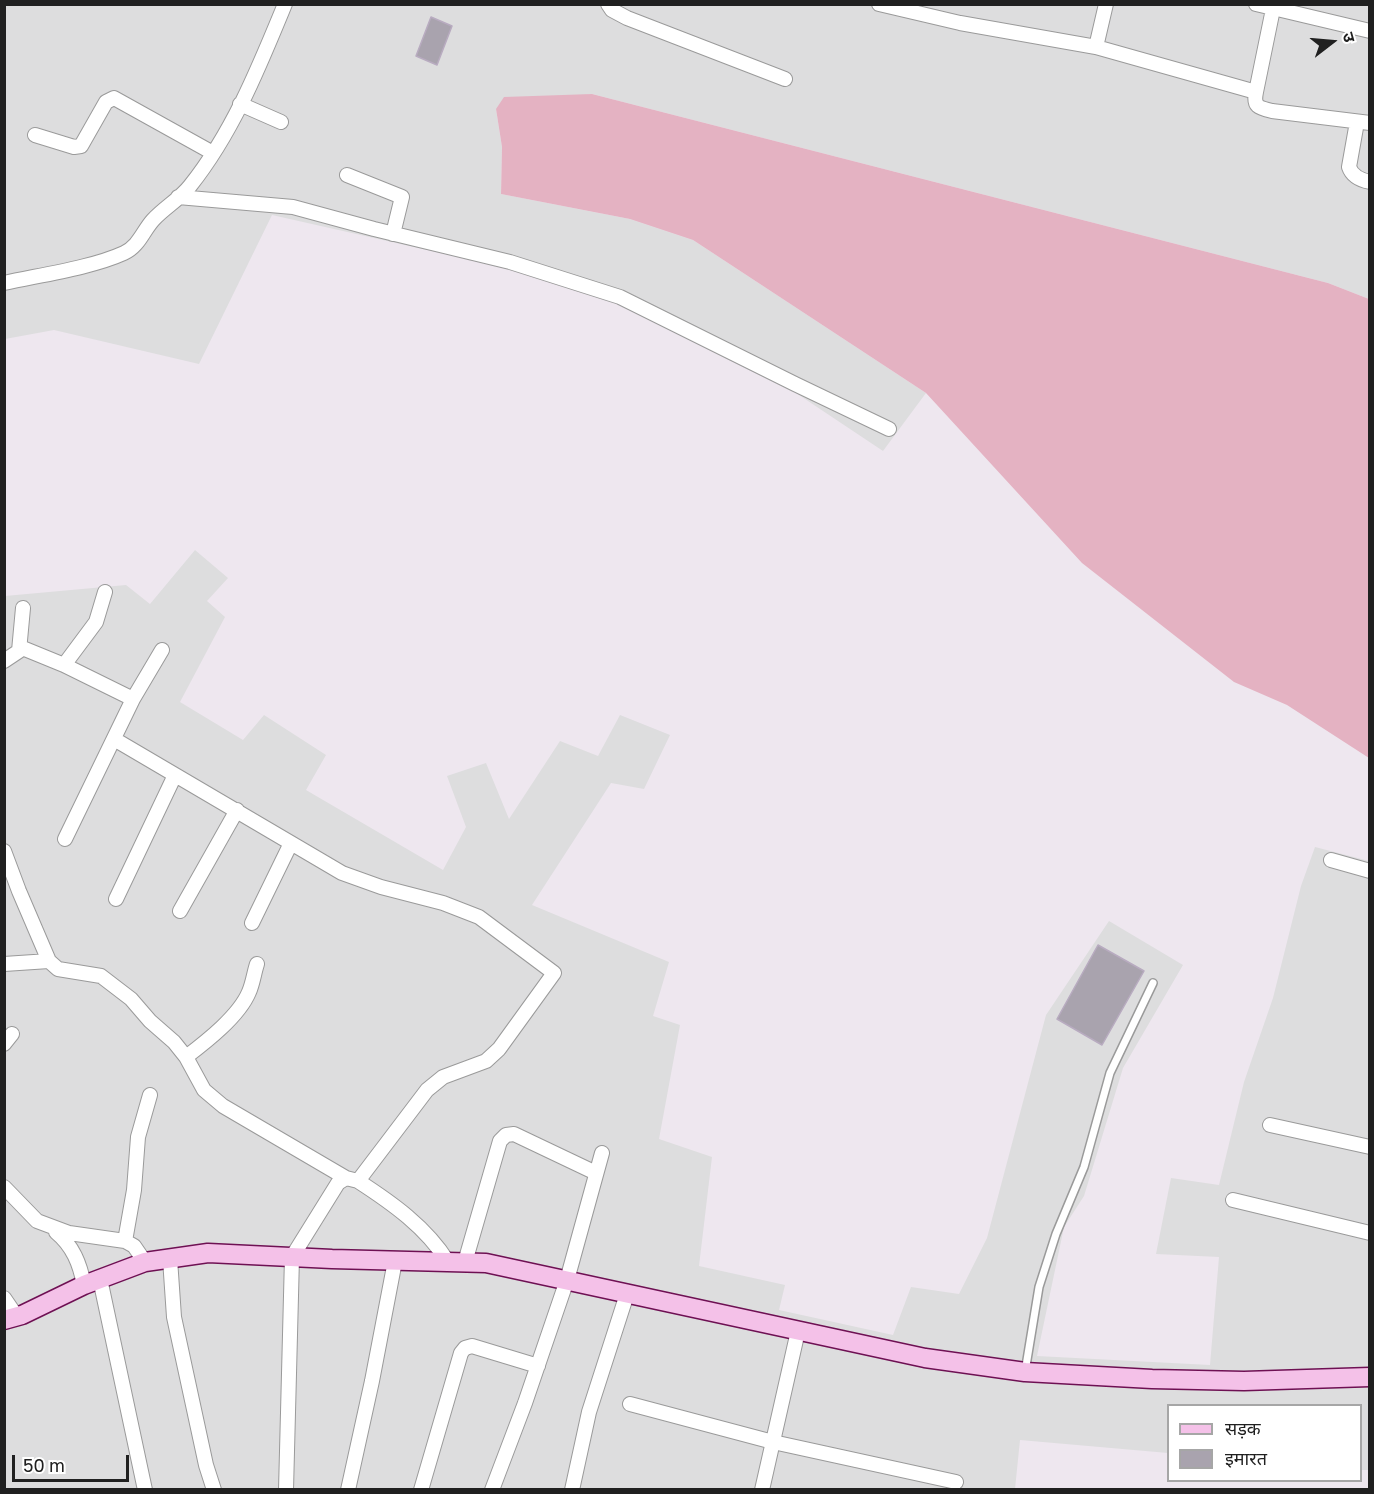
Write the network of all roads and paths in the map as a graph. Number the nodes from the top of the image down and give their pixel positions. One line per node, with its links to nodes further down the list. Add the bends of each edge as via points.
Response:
1 (285, 4): 11 (street, via 256,76)
2 (608, 4): 9 (street, via 627,18)
3 (879, 4): 8 (street)
4 (1106, 4): 8 (street)
5 (1256, 4): 6 (street)
6 (1273, 9): 7 (street); 10 (street)
7 (1370, 31)
8 (1096, 47): 10 (street)
9 (785, 79)
10 (1256, 92): 13 (street, via 1254,101 1263,109)
11 (240, 104): 12 (street); 15 (street)
12 (280, 122)
13 (1363, 123): 17 (street, via 1349,167 1357,178)
14 (36, 135): 15 (street, via 81,146 106,102 114,98)
15 (213, 153): 18 (street, via 189,188)
16 (347, 175): 19 (street, via 402,197)
17 (1370, 182)
18 (178, 197): 19 (street, via 293,207); 20 (street, via 152,221 141,240 125,252)
19 (393, 234): 21 (street, via 510,262 620,297)
20 (4, 283)
21 (889, 429)
22 (105, 592): 27 (street, via 96,622)
23 (23, 608): 24 (street)
24 (20, 647): 26 (street); 27 (street)
25 (162, 650): 28 (street)
26 (4, 661)
27 (64, 665): 28 (street)
28 (133, 699): 29 (street)
29 (114, 739): 30 (street); 32 (street)
30 (175, 775): 31 (street); 37 (street)
31 (237, 810): 33 (street); 38 (street)
32 (64, 839)
33 (291, 843): 39 (street); 50 (street, via 342,873 479,917 554,973 499,1049 486,1061 443,1077 427,1090)
34 (4, 851): 40 (street)
35 (1331, 860): 36 (street)
36 (1370, 871)
37 (116, 899)
38 (180, 911)
39 (252, 923)
40 (49, 961): 41 (street); 44 (street, via 58,969 101,976 131,999)
41 (4, 964)
42 (257, 964): 44 (street, via 248,994 229,1020)
43 (1154, 983): 68 (lane, via 1110,1073 1084,1167 1056,1234 1039,1287)
44 (186, 1057): 50 (street, via 204,1090 223,1106)
45 (150, 1095): 55 (street, via 139,1127)
46 (1270, 1125): 47 (street)
47 (1370, 1147)
48 (602, 1153): 49 (street)
49 (596, 1173): 60 (street, via 514,1134 506,1135 500,1141); 61 (street)
50 (352, 1180): 56 (street, via 338,1183); 60 (street, via 406,1215)
51 (4, 1187): 53 (street, via 37,1221)
52 (1233, 1200): 54 (street)
53 (50, 1226): 55 (street, via 69,1233); 62 (street, via 67,1240)
54 (1370, 1233)
55 (125, 1241): 59 (street, via 134,1246)
56 (291, 1257): 57 (street, via 208,1253); 58 (street); 75 (street)
57 (170, 1258): 59 (street); 74 (street, via 174,1317)
58 (395, 1261): 60 (street); 76 (street)
59 (145, 1262): 62 (street)
60 (457, 1262): 61 (street, via 486,1263)
61 (567, 1280): 63 (street); 67 (street)
62 (92, 1282): 65 (street); 73 (street)
63 (627, 1294): 66 (street); 79 (street, via 589,1412)
64 (4, 1298): 65 (street)
65 (11, 1318)
66 (798, 1331): 68 (street, via 925,1358); 71 (street)
67 (538, 1366): 77 (street, via 472,1346 465,1348); 78 (street)
68 (1025, 1372): 69 (street, via 1244,1381)
69 (1370, 1377)
70 (630, 1404): 71 (street)
71 (773, 1442): 72 (street); 80 (street)
72 (956, 1482)
73 (145, 1490)
74 (214, 1490)
75 (286, 1490)
76 (348, 1490)
77 (421, 1490)
78 (492, 1490)
79 (572, 1490)
80 (762, 1490)

